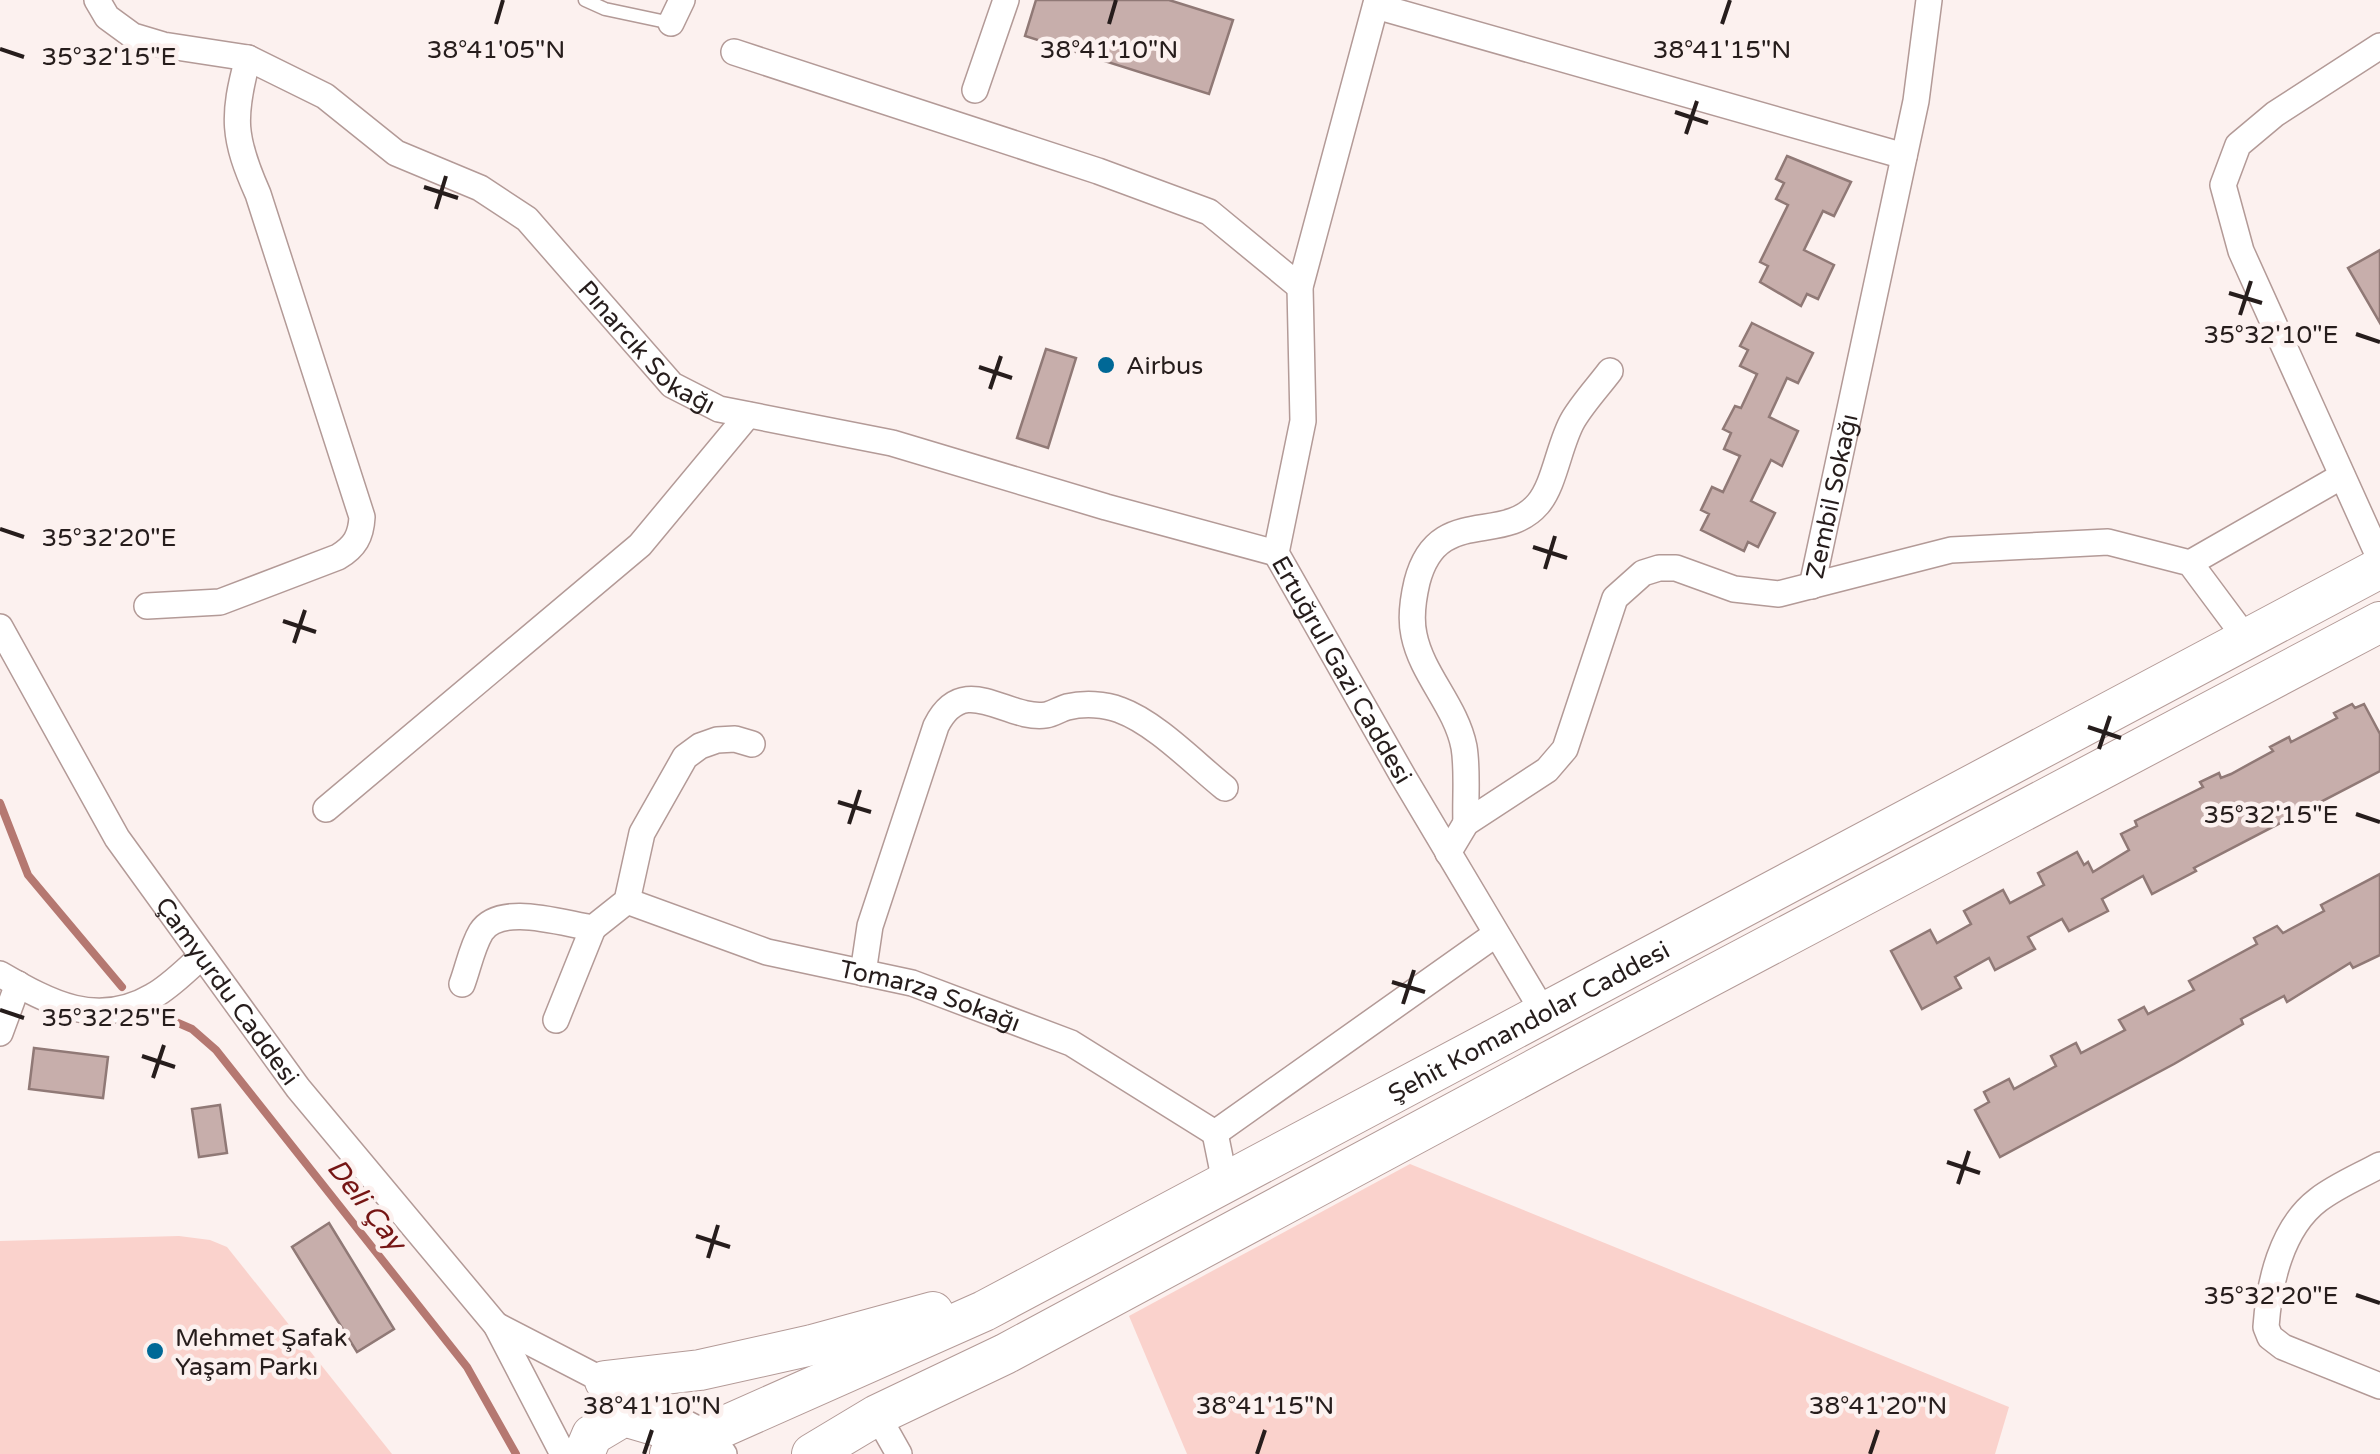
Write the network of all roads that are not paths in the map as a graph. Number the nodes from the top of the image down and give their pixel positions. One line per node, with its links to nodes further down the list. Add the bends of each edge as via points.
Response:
1 (96, 0): 9 (street, Pınarcık Sokağı, via 133,36)
2 (585, 0): 6 (lane, via 605,10)
3 (1006, 0): 10 (street)
4 (1929, 0): 11 (street, Zembil Sokağı)
5 (1377, 3): 11 (street); 12 (street, Ertuğrul Gazi Caddesi)
6 (676, 11)
7 (2380, 46): 15 (street, via 2238,145 2224,185 2241,251)
8 (734, 52): 12 (street, via 1208,212)
9 (248, 58): 14 (street, Pınarcık Sokağı, via 325,96 396,152 480,188 527,218 672,385 718,409); 21 (street, via 236,104 239,151 362,530 349,551 220,602)
10 (976, 90)
11 (1904, 156): 20 (street, Zembil Sokağı)
12 (1300, 287): 16 (street, Ertuğrul Gazi Caddesi, via 1303,422)
13 (1610, 371): 28 (street, via 1572,421 1538,504 1515,519 1449,536 1420,570 1412,601 1414,633 1464,746)
14 (748, 415): 16 (street, Pınarcık Sokağı, via 892,443); 27 (street, via 640,546)
15 (2342, 476): 17 (street); 18 (street)
16 (1276, 553): 29 (street, Ertuğrul Gazi Caddesi)
17 (2380, 559)
18 (2190, 564): 20 (street, via 2108,542 1951,550); 24 (street)
19 (2380, 568): 24 (main road, Şehit Komandolar Caddesi)
20 (1812, 586): 28 (street, Zembil Sokağı, via 1779,594 1734,589 1676,568 1643,573 1615,598 1565,749 1547,770)
21 (147, 606)
22 (2379, 625): 47 (main road, Şehit Komandolar Caddesi, via 1005,1354)
23 (0, 627): 33 (street, Çamyurdu Caddesi, via 116,838)
24 (2248, 640): 37 (main road, Şehit Komandolar Caddesi)
25 (752, 744): 30 (street, via 717,740 685,756 642,833)
26 (1225, 788): 34 (street, via 1120,710 1068,706 1044,716 960,702 936,726 870,926)
27 (326, 809)
28 (1466, 823): 29 (street, Zembil Sokağı)
29 (1448, 853): 32 (street, Ertuğrul Gazi Caddesi)
30 (627, 901): 31 (street); 34 (street, Tomarza Sokağı, via 766,952)
31 (593, 928): 36 (street, via 516,916 495,920 480,935); 38 (street)
32 (1496, 934): 37 (street, Ertuğrul Gazi Caddesi); 40 (street)
33 (202, 956): 35 (street, via 153,996 118,1010 80,1011); 44 (street, Çamyurdu Caddesi, via 298,1088)
34 (863, 973): 40 (street, Tomarza Sokağı, via 912,983 1071,1043)
35 (9, 979): 39 (street)
36 (462, 984)
37 (1544, 1012): 42 (main road, Şehit Komandolar Caddesi)
38 (556, 1020)
39 (0, 1033)
40 (1216, 1132): 42 (street)
41 (2380, 1165): 46 (street, via 2319,1199 2297,1224 2277,1264 2266,1327 2283,1346)
42 (1225, 1182): 43 (main road, Şehit Komandolar Caddesi)
43 (1034, 1285): 45 (main road, via 700,1370); 48 (main road, Şehit Komandolar Caddesi)
44 (496, 1325): 45 (street, Çamyurdu Caddesi); 50 (street, Çamyurdu Caddesi)
45 (604, 1381): 48 (street, Çamyurdu Caddesi)
46 (2380, 1386)
47 (877, 1414): 49 (main road, Şehit Komandolar Caddesi); 52 (street)
48 (700, 1445): 51 (main road, via 624,1416 592,1434)
49 (819, 1452)
50 (563, 1454)
51 (584, 1454)
52 (899, 1454)

